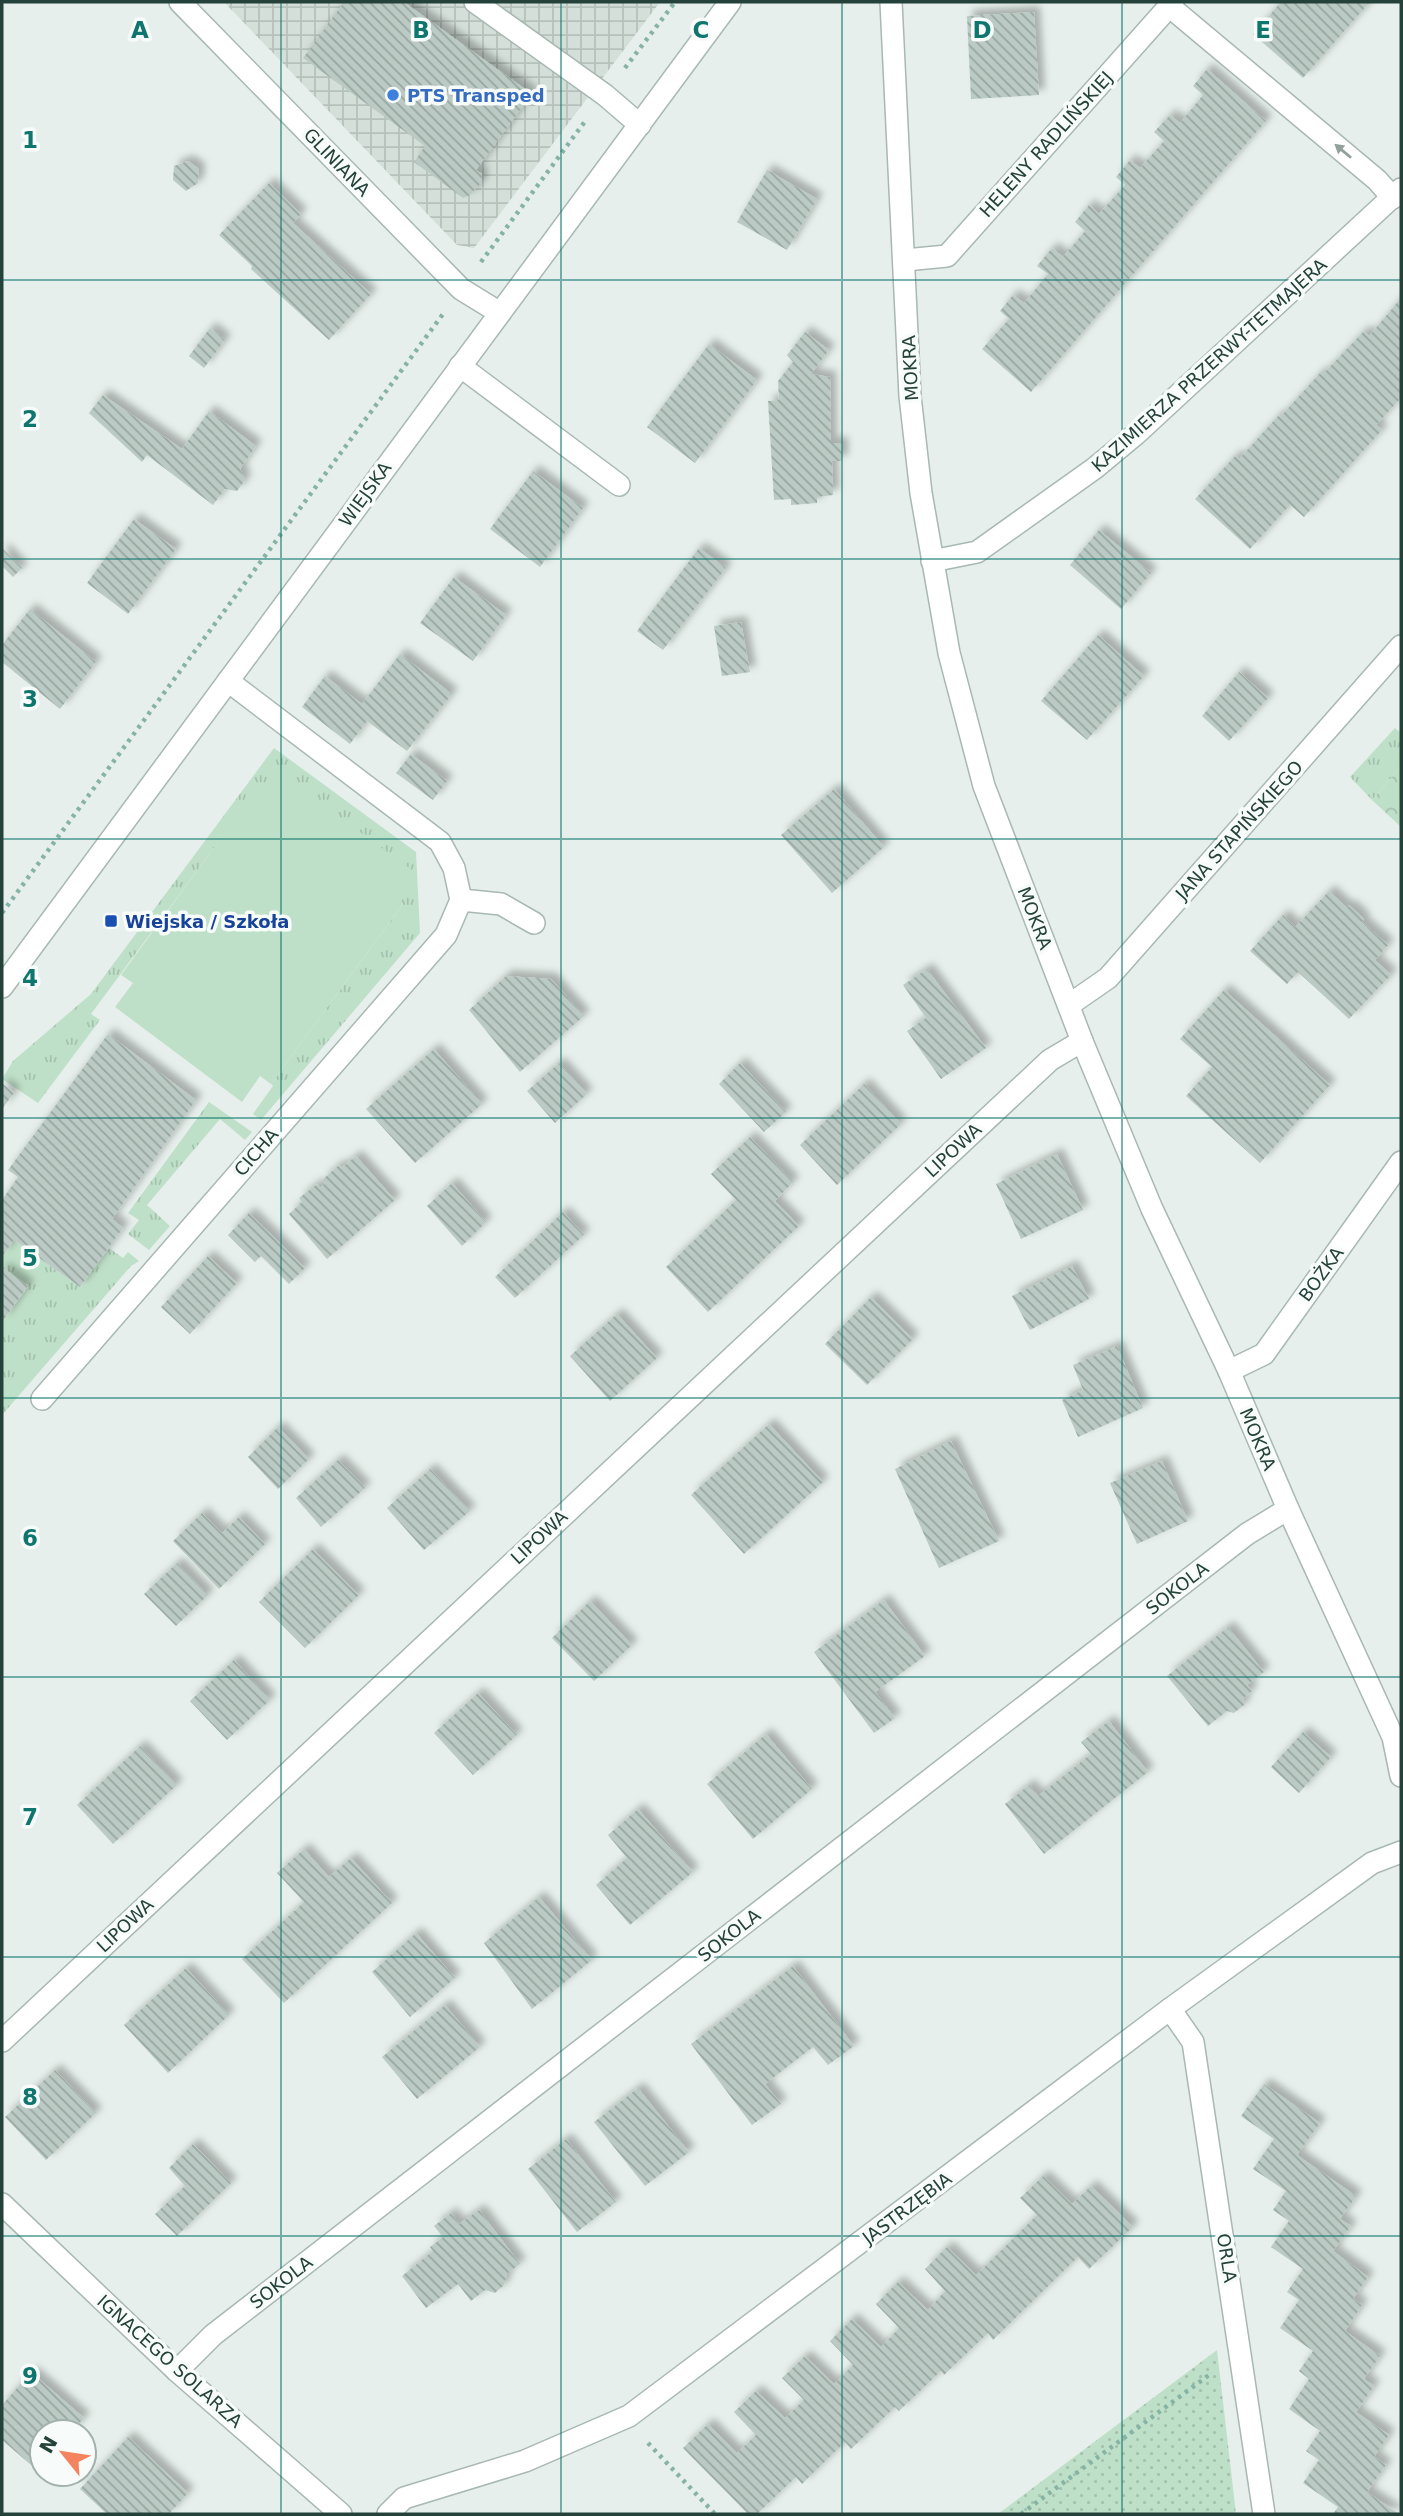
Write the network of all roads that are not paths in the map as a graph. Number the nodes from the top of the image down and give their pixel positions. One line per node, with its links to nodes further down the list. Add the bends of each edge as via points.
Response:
1 (180, 2): 9 (street, GLINIANA, via 461,289)
2 (475, 2): 6 (street)
3 (730, 2): 6 (street, WIEJSKA)
4 (891, 2): 8 (street, MOKRA)
5 (1171, 4): 7 (street, one-way to 5); 8 (street, HELENY RADLIŃSKIEJ, via 947,256)
6 (640, 125): 9 (street, WIEJSKA)
7 (1397, 194): 12 (street, KAZIMIERZA PRZERWY-TETMAJERA, via 1095,468 977,552)
8 (905, 260): 12 (street, MOKRA, via 910,396)
9 (500, 313): 10 (street, WIEJSKA)
10 (460, 366): 11 (street); 14 (street, WIEJSKA)
11 (619, 485)
12 (932, 561): 18 (street, MOKRA, via 949,653 985,786)
13 (1401, 646): 18 (street, JANA STAPIŃSKIEGO, via 1108,978)
14 (228, 681): 15 (street, via 440,842 454,868); 17 (street, WIEJSKA)
15 (461, 900): 16 (street, via 501,904); 22 (street, CICHA, via 446,935)
16 (534, 923)
17 (2, 988)
18 (1069, 1005): 19 (street, MOKRA)
19 (1082, 1041): 21 (street, MOKRA, via 1152,1209); 27 (street, LIPOWA, via 1049,1060)
20 (1401, 1162): 21 (street, BOŻKA, via 1264,1354)
21 (1229, 1371): 23 (street, MOKRA)
22 (42, 1399)
23 (1288, 1509): 24 (street, MOKRA, via 1393,1737); 29 (street, SOKOLA, via 1247,1534 213,2335)
24 (1401, 1776)
25 (1401, 1852): 26 (street, JASTRZĘBIA, via 1372,1863)
26 (1170, 2008): 31 (street, JASTRZĘBIA, via 629,2416 525,2461 404,2498); 32 (street, ORLA, via 1193,2042)
27 (2, 2041)
28 (2, 2204): 29 (street, IGNACEGO SOLARZA)
29 (177, 2371): 30 (street, IGNACEGO SOLARZA)
30 (341, 2514)
31 (388, 2514)
32 (1264, 2514)

